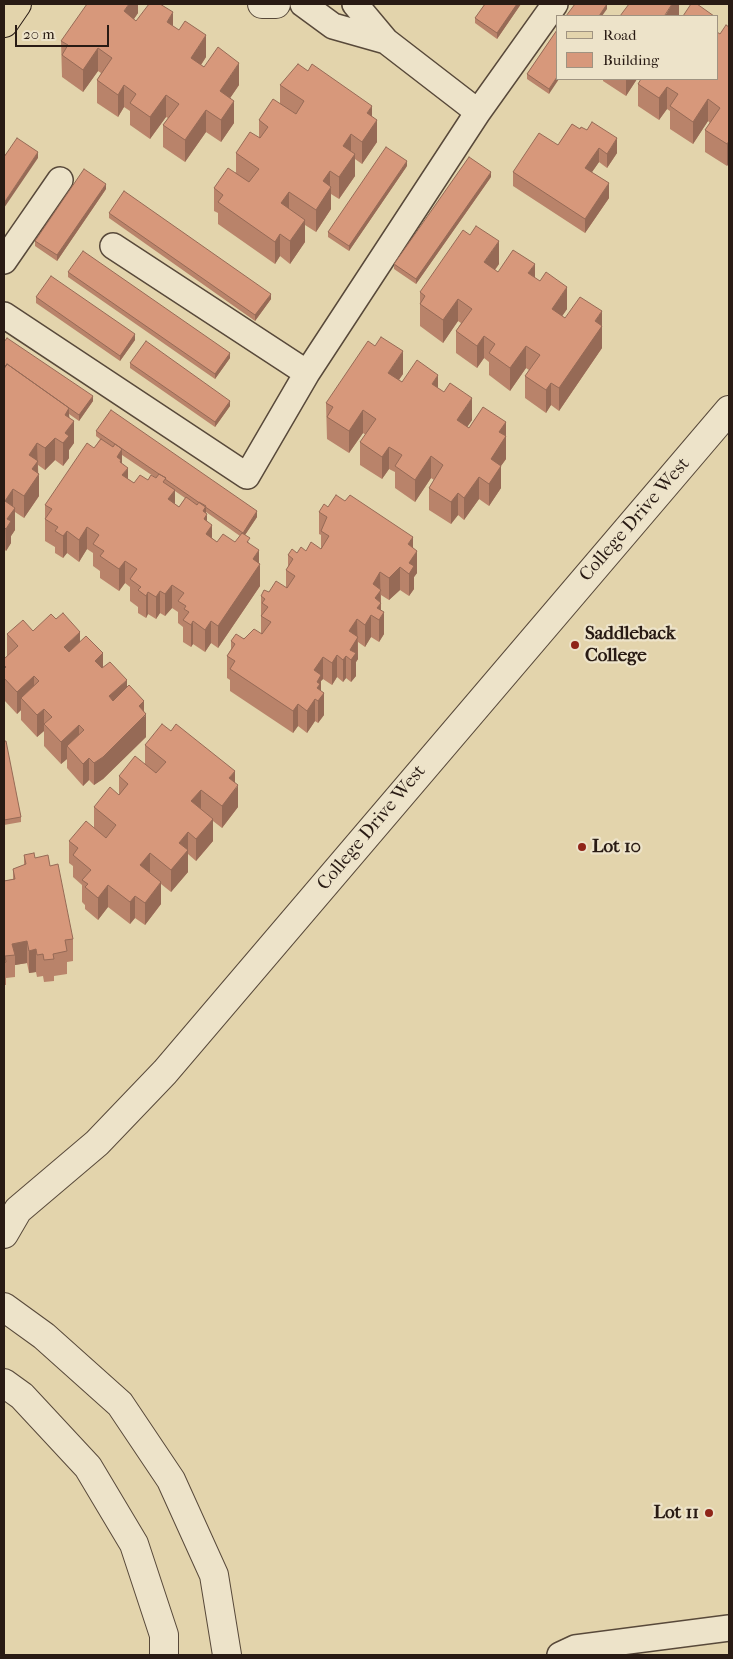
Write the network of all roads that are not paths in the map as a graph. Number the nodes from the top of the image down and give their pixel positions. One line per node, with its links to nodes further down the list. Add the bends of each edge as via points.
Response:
1 (17, 4): 7 (main road)
2 (262, 4): 3 (street)
3 (276, 4)
4 (303, 4): 8 (street, via 333,26)
5 (355, 4): 8 (street)
6 (556, 4): 9 (street)
7 (4, 23)
8 (386, 41): 9 (street)
9 (478, 112): 14 (street)
10 (60, 180): 12 (street)
11 (113, 246): 14 (street)
12 (4, 261)
13 (4, 315): 14 (street, via 247,476)
14 (307, 374)
15 (729, 410): 16 (street, College Drive West, via 165,1072 97,1144 18,1210)
16 (4, 1234)
17 (4, 1307): 21 (street, via 44,1336 120,1404 171,1480 214,1575)
18 (4, 1383): 20 (street, via 22,1396 88,1467 134,1544 164,1635)
19 (729, 1628): 22 (street, via 575,1648)
20 (164, 1655)
21 (227, 1655)
22 (560, 1655)

